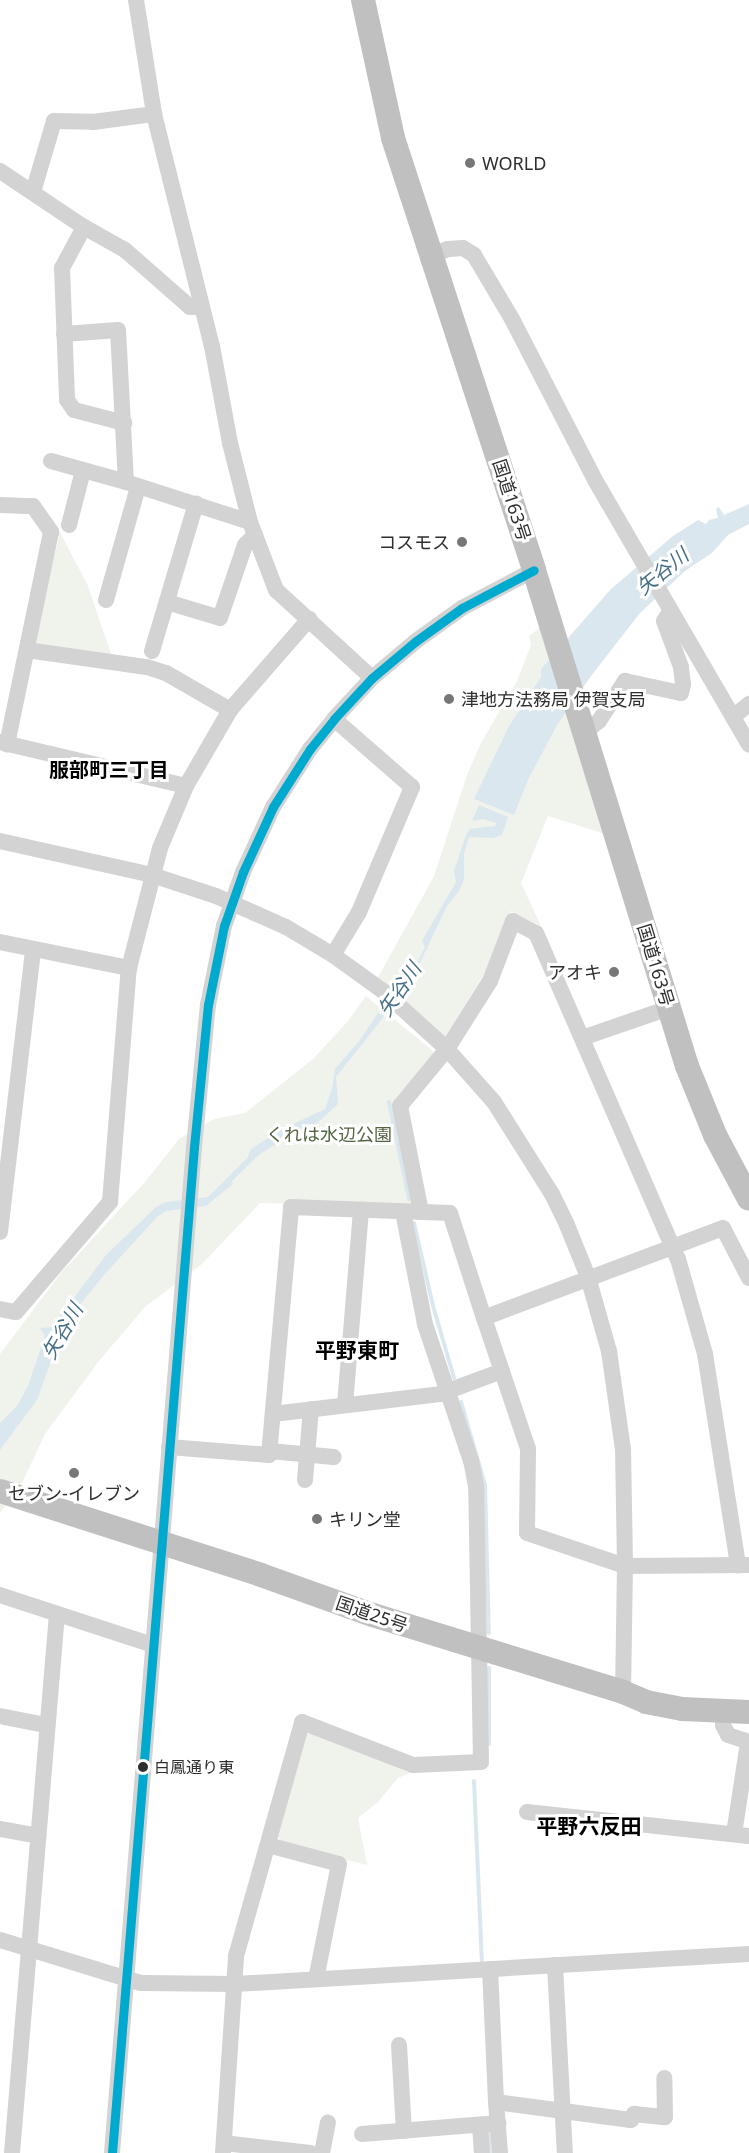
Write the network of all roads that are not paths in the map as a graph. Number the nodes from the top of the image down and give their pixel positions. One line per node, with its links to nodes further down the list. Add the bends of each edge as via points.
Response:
1 (136, 0): 3 (street)
2 (363, 0): 7 (highway, 国道163号, via 393,138)
3 (154, 114): 5 (street, via 93,122 54,121); 8 (street)
4 (0, 171): 5 (street)
5 (33, 192): 6 (street)
6 (84, 227): 8 (street, via 124,250 189,308); 9 (street, via 62,268)
7 (433, 255): 18 (highway, 国道163号); 21 (street, via 463,248 474,255)
8 (202, 307): 17 (street, via 230,443)
9 (64, 334): 10 (street, via 67,400 74,410); 10 (street, via 118,330)
10 (124, 423): 13 (street)
11 (51, 461): 12 (street)
12 (83, 471): 13 (street); 16 (street)
13 (132, 484): 14 (street); 19 (street)
14 (196, 503): 17 (street); 20 (street)
15 (0, 505): 23 (street, via 33,506 51,532)
16 (69, 525)
17 (253, 528): 20 (street, via 220,618); 22 (street, via 276,590)
18 (534, 570): 25 (street, via 462,608); 30 (highway, 国道163号)
19 (106, 600)
20 (167, 602): 24 (street)
21 (669, 609): 28 (street); 30 (street, via 664,621 681,667 681,693 626,681 599,721)
22 (309, 619): 25 (street); 27 (street)
23 (27, 650): 27 (street, via 166,673); 31 (street)
24 (152, 651)
25 (372, 678): 29 (street)
26 (749, 704): 28 (street)
27 (230, 710): 33 (street)
28 (733, 717): 32 (street)
29 (334, 719): 36 (street, via 273,807); 39 (street, via 412,786 359,912)
30 (584, 730): 41 (highway, 国道163号)
31 (3, 743): 33 (street)
32 (749, 745)
33 (186, 786): 35 (street)
34 (0, 841): 35 (street)
35 (152, 875): 36 (street); 40 (street)
36 (231, 902): 39 (street, via 286,927); 59 (street, via 208,1005)
37 (0, 942): 38 (street)
38 (33, 950): 40 (street); 48 (street)
39 (333, 955): 43 (street, via 383,991)
40 (129, 968): 52 (street, via 110,1202 16,1312)
41 (669, 1008): 42 (street); 44 (highway, 国道163号, via 715,1135)
42 (582, 1038): 43 (street, via 536,933 513,921 490,981); 49 (street)
43 (443, 1045): 47 (street, via 400,1106); 50 (street, via 507,1120 552,1194)
44 (749, 1199)
45 (361, 1210): 46 (street); 56 (street); 58 (street, via 291,1207)
46 (403, 1212): 47 (street); 55 (street, via 425,1324)
47 (421, 1212): 53 (street, via 450,1213)
48 (1, 1223)
49 (672, 1246): 50 (street); 51 (street, via 723,1228); 66 (street, via 705,1354)
50 (588, 1277): 53 (street); 67 (street, via 604,1328 620,1417)
51 (749, 1278)
52 (0, 1309)
53 (484, 1318): 54 (street)
54 (502, 1371): 55 (street); 67 (street, via 528,1449 527,1533)
55 (449, 1392): 56 (street); 71 (street, via 476,1486)
56 (345, 1405): 57 (street)
57 (311, 1409): 58 (street); 61 (street)
58 (273, 1414): 60 (street)
59 (170, 1447): 60 (street, via 269,1455); 65 (street)
60 (270, 1451): 61 (street)
61 (307, 1454): 62 (street); 63 (street)
62 (334, 1457)
63 (305, 1480)
64 (2, 1492): 65 (highway, 国道25号)
65 (161, 1543): 70 (street); 71 (highway, 国道25号)
66 (743, 1565): 67 (street)
67 (625, 1566): 72 (street)
68 (0, 1595): 69 (street)
69 (57, 1614): 70 (street); 76 (street)
70 (153, 1645): 89 (street)
71 (478, 1649): 72 (highway, 国道25号); 82 (street, via 481,1762 413,1766 302,1722)
72 (623, 1692): 74 (highway, 国道25号, via 646,1702)
73 (749, 1712): 74 (highway, 国道25号)
74 (723, 1713): 77 (street, via 728,1735)
75 (0, 1716): 76 (street)
76 (46, 1725): 81 (street)
77 (748, 1742): 80 (street)
78 (527, 1812): 80 (street)
79 (0, 1829): 81 (street)
80 (742, 1835)
81 (38, 1836): 84 (street)
82 (268, 1845): 88 (street, via 339,1864); 90 (street, via 236,1956)
83 (0, 1940): 84 (street)
84 (28, 1949): 89 (street); 101 (street)
85 (749, 1954): 86 (street)
86 (555, 1965): 87 (street); 94 (street)
87 (485, 1970): 88 (street); 93 (street)
88 (316, 1979): 90 (street)
89 (125, 1980): 90 (street); 102 (street)
90 (235, 1984): 100 (street)
91 (399, 2045): 98 (street)
92 (664, 2078): 94 (street, via 665,2117 634,2114 631,2120)
93 (496, 2102): 94 (street); 96 (street)
94 (564, 2113): 107 (street)
95 (328, 2123): 104 (street)
96 (499, 2123): 97 (street); 106 (street)
97 (480, 2125): 98 (street); 105 (street)
98 (404, 2131): 99 (street)
99 (362, 2134)
100 (223, 2148): 103 (street)
101 (12, 2153)
102 (112, 2153)
103 (310, 2153)
104 (322, 2153)
105 (482, 2153)
106 (500, 2153)
107 (565, 2153)

